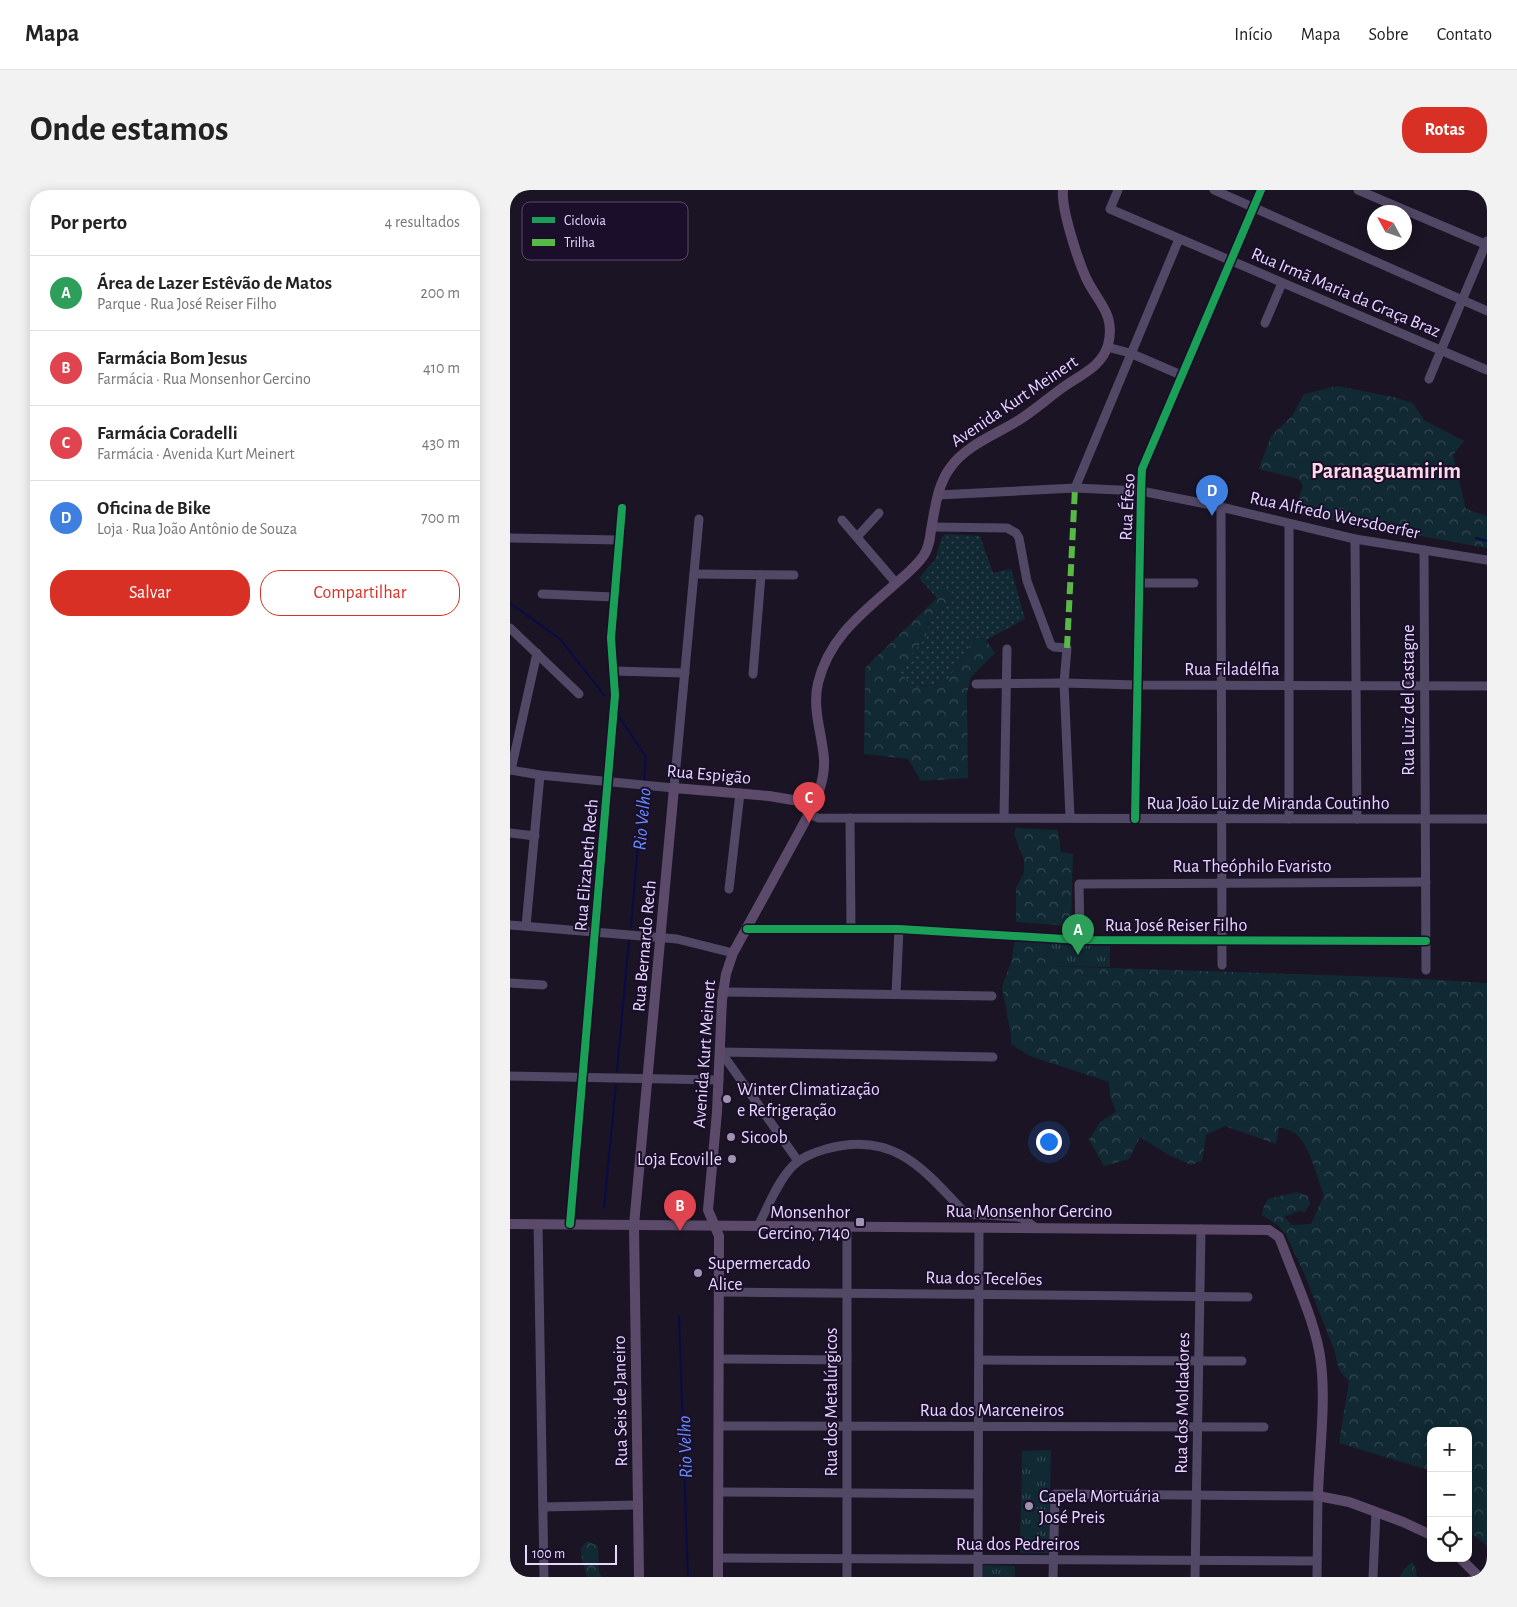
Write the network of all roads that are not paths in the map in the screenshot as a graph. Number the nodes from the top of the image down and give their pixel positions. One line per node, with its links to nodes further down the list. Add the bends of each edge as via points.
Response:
1 (1063, 190): 14 (main road, via 1064,208 1082,268 1107,313 1110,327)
2 (1118, 190): 7 (street, Rua Irmã Maria da Graça Braz, via 1110,209)
3 (1214, 190): 6 (street)
4 (1261, 190): 6 (street, Rua Éfeso)
5 (1358, 190): 8 (street)
6 (1253, 207): 9 (street, Rua Éfeso); 11 (street)
7 (1179, 239): 9 (street, Rua Irmã Maria da Graça Braz); 16 (street)
8 (1486, 243): 11 (street)
9 (1231, 260): 10 (street, Rua Irmã Maria da Graça Braz); 18 (street, Rua Éfeso)
10 (1282, 283): 13 (street); 15 (street, Rua Irmã Maria da Graça Braz)
11 (1462, 300): 12 (street); 15 (street)
12 (1487, 311)
13 (1265, 323)
14 (1107, 347): 16 (street); 22 (main road, Avenida Kurt Meinert, via 1101,359 1089,370 962,455 946,474)
15 (1441, 351): 17 (street, Rua Irmã Maria da Graça Braz); 19 (street)
16 (1130, 353): 18 (street); 20 (street)
17 (1487, 370)
18 (1181, 375): 21 (street, Rua Éfeso, via 1142,469)
19 (1429, 379)
20 (1075, 488): 21 (street, Rua Alfredo Wersdoerfer); 22 (street, Rua Alfredo Wersdoerfer)
21 (1141, 491): 23 (street, Rua Alfredo Wersdoerfer); 41 (street, Rua Éfeso)
22 (938, 495): 29 (main road, Avenida Kurt Meinert)
23 (1220, 507): 28 (street, Rua Alfredo Wersdoerfer); 54 (street)
24 (622, 508): 33 (street, Rua Elizabeth Rech)
25 (879, 512): 30 (street)
26 (699, 519): 36 (street, Rua Bernardo Rech)
27 (842, 520): 30 (street)
28 (1289, 524): 32 (street, Rua Alfredo Wersdoerfer); 55 (street)
29 (932, 526): 40 (main road, Avenida Kurt Meinert, via 923,556); 50 (street, via 1007,528 1016,533 1027,582 1051,645 1067,648)
30 (857, 537): 40 (street)
31 (510, 538): 33 (street)
32 (1355, 539): 34 (street, Rua Alfredo Wersdoerfer); 56 (street)
33 (619, 540): 43 (street, Rua Elizabeth Rech)
34 (1424, 550): 35 (street, Rua Alfredo Wersdoerfer); 57 (street, Rua Luiz del Castagne)
35 (1487, 560)
36 (694, 574): 37 (street); 48 (street, Rua Bernardo Rech)
37 (761, 575): 38 (street); 49 (street)
38 (794, 575)
39 (1194, 582): 41 (street)
40 (896, 583): 63 (main road, Avenida Kurt Meinert, via 843,633 820,675 816,695 824,760)
41 (1139, 583): 53 (street, Rua Éfeso)
42 (542, 594): 43 (street)
43 (614, 597): 47 (street, Rua Elizabeth Rech, via 610,646)
44 (510, 628): 46 (street)
45 (1006, 649): 52 (street)
46 (537, 653): 59 (street); 60 (street)
47 (614, 671): 48 (street); 62 (street, Rua Elizabeth Rech)
48 (685, 673): 64 (street, Rua Bernardo Rech)
49 (753, 674)
50 (1064, 683): 52 (street, Rua Filadélfia); 53 (street, Rua Filadélfia); 70 (street)
51 (976, 684): 52 (street, Rua Filadélfia)
52 (1006, 685): 69 (street)
53 (1138, 685): 54 (street, Rua Filadélfia); 71 (street, Rua Éfeso)
54 (1221, 685): 55 (street, Rua Filadélfia); 72 (street)
55 (1289, 685): 56 (street, Rua Filadélfia); 73 (street)
56 (1356, 685): 57 (street, Rua Filadélfia); 74 (street)
57 (1424, 686): 58 (street, Rua Filadélfia); 75 (street, Rua Luiz del Castagne)
58 (1487, 686)
59 (578, 694)
60 (510, 770): 61 (street, Rua Espigão)
61 (540, 775): 62 (street, Rua Espigão); 78 (street)
62 (608, 782): 64 (street, Rua Espigão); 87 (street, Rua Elizabeth Rech)
63 (820, 787): 66 (main road, via 812,797); 67 (main road, Avenida Kurt Meinert)
64 (674, 788): 65 (main road, Rua Espigão); 88 (main road, Rua Bernardo Rech)
65 (740, 793): 66 (main road, Rua Espigão); 81 (street)
66 (799, 801): 67 (main road)
67 (809, 814): 68 (street, Rua João Luiz de Miranda Coutinho, via 818,818); 85 (main road, Avenida Kurt Meinert)
68 (850, 818): 69 (street, Rua João Luiz de Miranda Coutinho); 84 (street)
69 (1004, 818): 70 (street, Rua João Luiz de Miranda Coutinho)
70 (1070, 818): 71 (street, Rua João Luiz de Miranda Coutinho)
71 (1135, 818): 72 (street, Rua João Luiz de Miranda Coutinho)
72 (1222, 819): 73 (street, Rua João Luiz de Miranda Coutinho); 80 (street)
73 (1289, 819): 74 (street, Rua João Luiz de Miranda Coutinho)
74 (1357, 819): 75 (street, Rua João Luiz de Miranda Coutinho)
75 (1425, 819): 76 (street, Rua João Luiz de Miranda Coutinho); 79 (street, Rua Luiz del Castagne)
76 (1487, 819)
77 (510, 833): 78 (street)
78 (535, 836): 83 (street)
79 (1426, 882): 80 (street, Rua Theóphilo Evaristo); 91 (street, Rua Luiz del Castagne)
80 (1222, 883): 89 (street, Rua Theóphilo Evaristo, via 1079,884); 90 (street)
81 (729, 889)
82 (510, 925): 83 (street)
83 (526, 926): 87 (street)
84 (851, 928): 85 (street, Rua José Reiser Filho); 86 (street, Rua José Reiser Filho)
85 (747, 929): 92 (main road, Avenida Kurt Meinert)
86 (898, 929): 89 (street, Rua José Reiser Filho); 98 (street)
87 (595, 931): 88 (street); 103 (street, Rua Elizabeth Rech)
88 (661, 937): 92 (street); 104 (main road, Rua Bernardo Rech)
89 (1080, 940): 90 (street, Rua José Reiser Filho)
90 (1222, 940): 91 (street, Rua José Reiser Filho); 93 (street)
91 (1426, 941): 94 (street, Rua Luiz del Castagne)
92 (733, 953): 97 (main road, Avenida Kurt Meinert)
93 (1222, 965)
94 (1426, 970)
95 (510, 983): 96 (street)
96 (543, 985)
97 (722, 992): 98 (street); 100 (main road, Avenida Kurt Meinert)
98 (896, 994): 99 (street)
99 (992, 996)
100 (721, 1052): 101 (street); 105 (main road, Avenida Kurt Meinert); 106 (street)
101 (993, 1057)
102 (510, 1076): 103 (street)
103 (583, 1077): 104 (street); 109 (street, Rua Elizabeth Rech)
104 (648, 1078): 105 (street); 110 (main road, Rua Bernardo Rech)
105 (719, 1080): 111 (main road, Avenida Kurt Meinert, via 708,1210)
106 (798, 1161): 112 (street, via 780,1183); 115 (street, via 842,1145 861,1143 881,1147 916,1164 963,1211 976,1215 1018,1217)
107 (510, 1224): 108 (main road, Rua Monsenhor Gercino)
108 (538, 1224): 109 (main road, Rua Monsenhor Gercino); 138 (street)
109 (570, 1224): 110 (main road, Rua Monsenhor Gercino)
110 (634, 1225): 111 (main road, Rua Monsenhor Gercino); 137 (main road, Rua Seis de Janeiro)
111 (715, 1225): 112 (main road, Rua Monsenhor Gercino); 117 (main road, Avenida Kurt Meinert, via 719,1236)
112 (758, 1226): 113 (main road, Rua Monsenhor Gercino)
113 (848, 1226): 114 (main road, Rua Monsenhor Gercino); 118 (street, Rua dos Metalúrgicos)
114 (979, 1227): 115 (main road, Rua Monsenhor Gercino); 119 (street)
115 (1036, 1228): 116 (main road, Rua Monsenhor Gercino)
116 (1201, 1229): 120 (street, Rua dos Moldadores); 136 (main road, Rua Monsenhor Gercino, via 1269,1230 1279,1237 1314,1333 1321,1362)
117 (720, 1292): 118 (street, Rua dos Tecelões); 122 (main road, Avenida Kurt Meinert)
118 (847, 1293): 119 (street, Rua dos Tecelões); 123 (street, Rua dos Metalúrgicos)
119 (979, 1294): 120 (street, Rua dos Tecelões); 124 (street)
120 (1200, 1296): 121 (street, Rua dos Tecelões); 125 (street, Rua dos Moldadores)
121 (1248, 1297)
122 (720, 1359): 123 (street); 127 (main road, Avenida Kurt Meinert)
123 (847, 1360): 128 (street, Rua dos Metalúrgicos)
124 (979, 1360): 125 (street); 129 (street)
125 (1199, 1361): 126 (street); 130 (street, Rua dos Moldadores)
126 (1242, 1361)
127 (719, 1426): 128 (street, Rua dos Marceneiros); 132 (main road, Avenida Kurt Meinert)
128 (847, 1426): 129 (street, Rua dos Marceneiros); 133 (street, Rua dos Metalúrgicos)
129 (978, 1427): 130 (street, Rua dos Marceneiros); 134 (street)
130 (1198, 1427): 131 (street, Rua dos Marceneiros); 135 (street, Rua dos Moldadores)
131 (1264, 1427)
132 (718, 1492): 133 (street); 141 (main road, Avenida Kurt Meinert)
133 (847, 1493): 134 (street); 142 (street, Rua dos Metalúrgicos)
134 (978, 1494): 143 (street)
135 (1197, 1495): 136 (street); 144 (street, via 1055,1494); 145 (street, Rua dos Moldadores)
136 (1318, 1496): 139 (main road); 146 (street)
137 (637, 1505): 138 (street); 149 (main road, Rua Seis de Janeiro)
138 (543, 1507): 148 (street)
139 (1376, 1512): 140 (main road); 156 (street)
140 (1427, 1533)
141 (718, 1558): 142 (street, Rua dos Pedreiros); 150 (main road, Avenida Kurt Meinert)
142 (847, 1559): 143 (street, Rua dos Pedreiros); 151 (street, Rua dos Metalúrgicos)
143 (978, 1560): 144 (street, Rua dos Pedreiros); 152 (street)
144 (1053, 1560): 145 (street, Rua dos Pedreiros); 153 (street)
145 (1196, 1561): 146 (street, Rua dos Pedreiros); 154 (street, Rua dos Moldadores)
146 (1317, 1561): 155 (street)
147 (1464, 1562): 157 (main road)
148 (544, 1577)
149 (639, 1577)
150 (718, 1577)
151 (847, 1577)
152 (978, 1577)
153 (1053, 1577)
154 (1195, 1577)
155 (1317, 1577)
156 (1373, 1577)
157 (1479, 1577)

